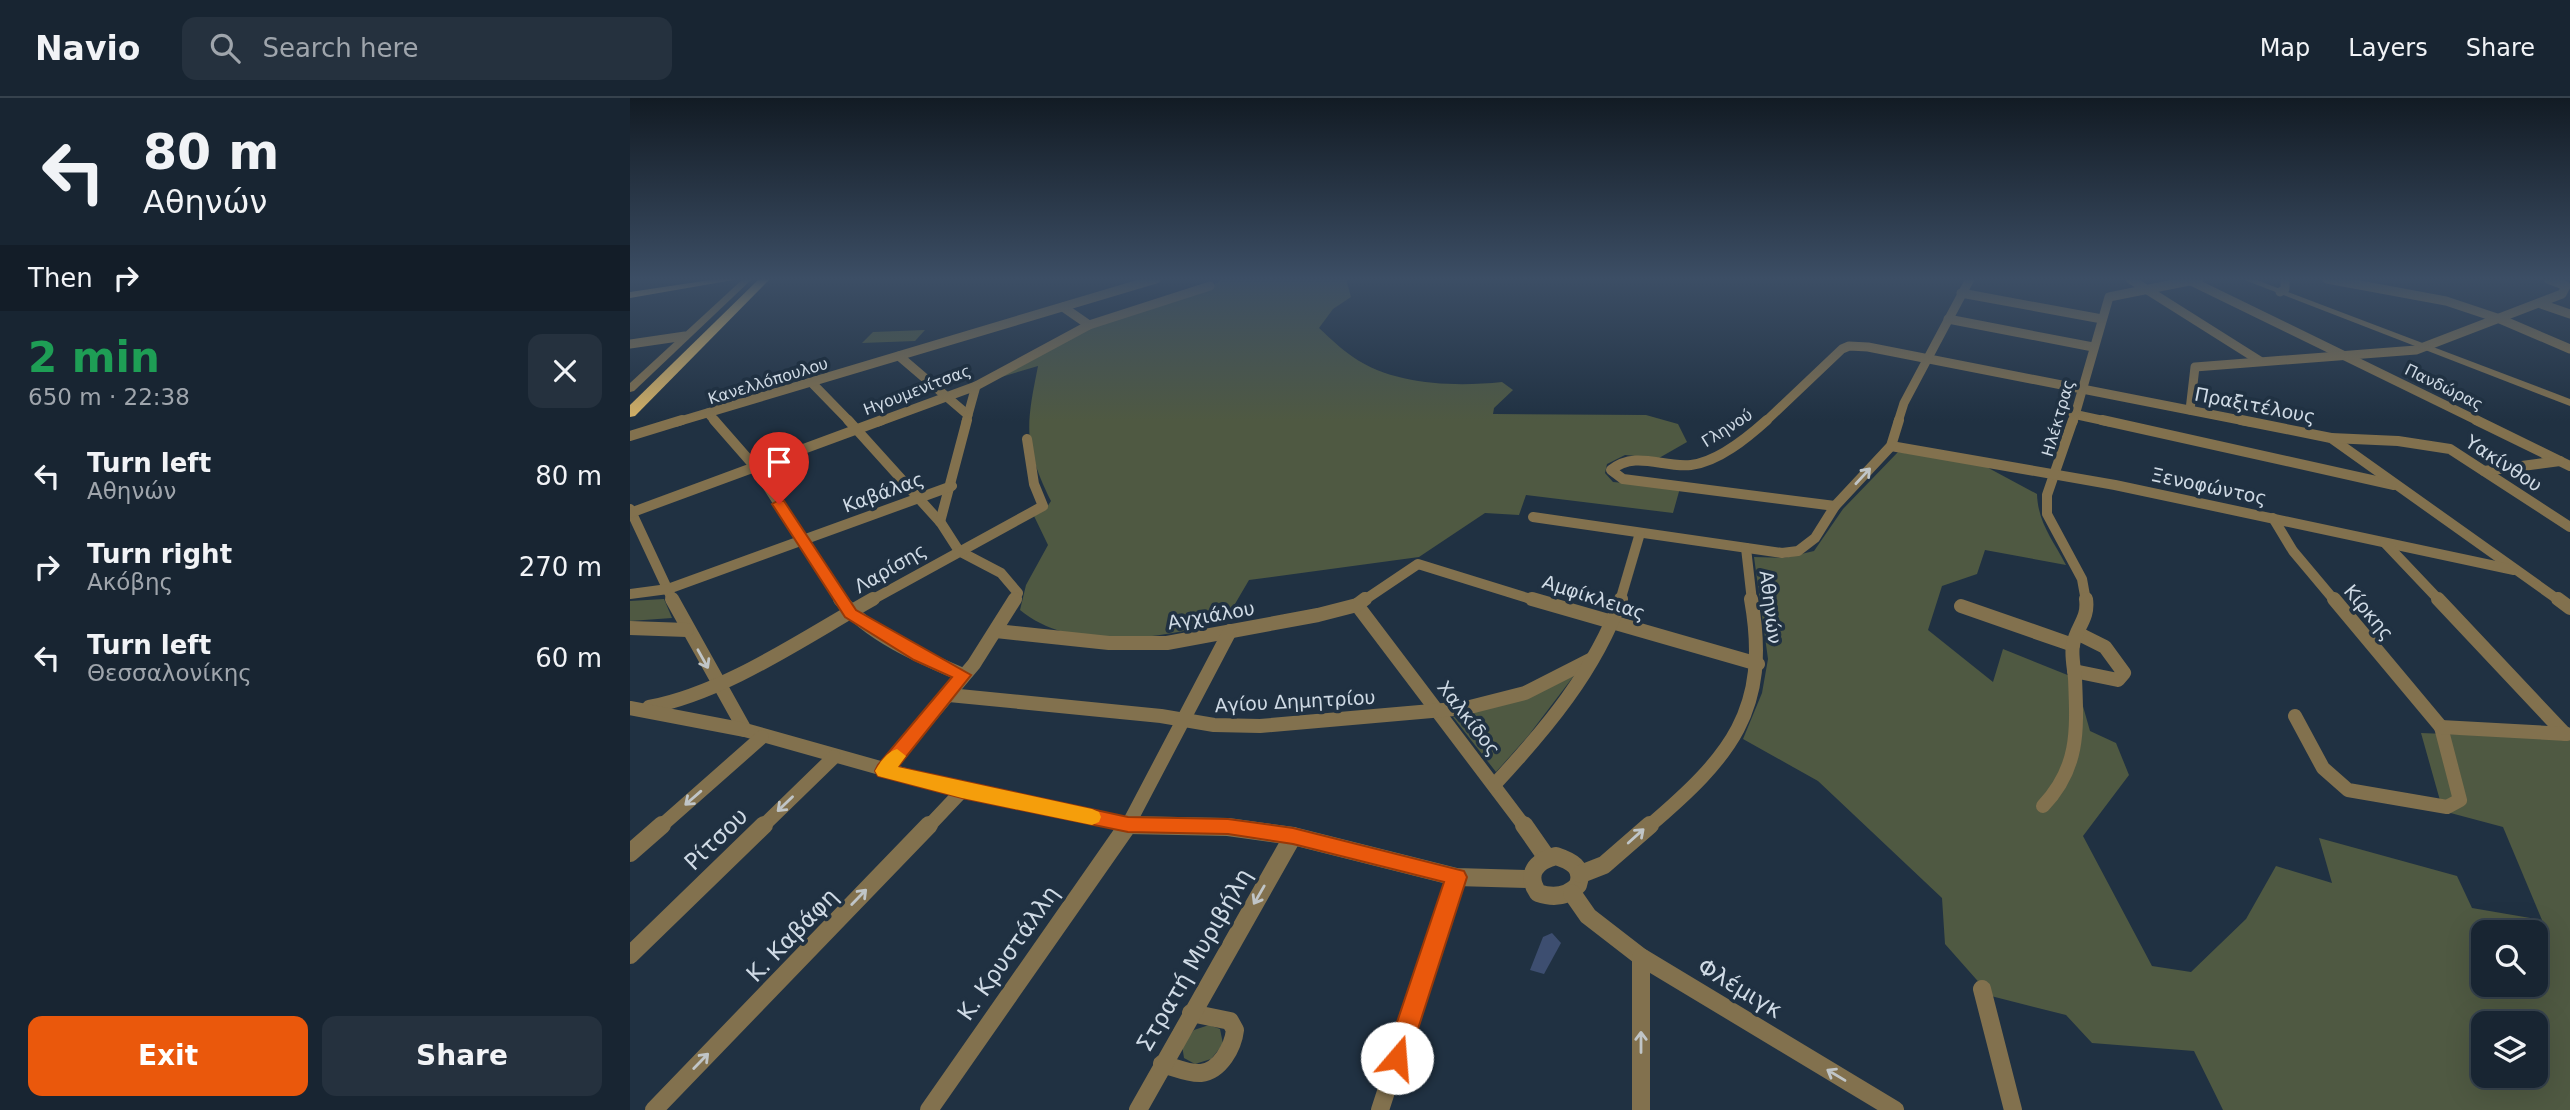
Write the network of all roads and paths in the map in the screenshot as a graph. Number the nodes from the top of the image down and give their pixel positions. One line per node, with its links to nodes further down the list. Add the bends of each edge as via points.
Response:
1 (696, 326): 14 (street)
2 (703, 326): 29 (main road)
3 (717, 326): 32 (main road)
4 (999, 326): 21 (street, Κανελλόπουλου)
5 (1089, 326): 25 (street, Ηγουμενίτσας)
6 (1944, 326): 22 (street, Αθηνών)
7 (1985, 326): 17 (street)
8 (2100, 326): 17 (street, Ηλέκτρας)
9 (2205, 326): 23 (street)
10 (2286, 326): 20 (street, Πανδώρας)
11 (2369, 326): 18 (street)
12 (2481, 326): 18 (street)
13 (2517, 326): 19 (street)
14 (685, 336): 15 (street); 26 (street)
15 (630, 344)
16 (1849, 346): 22 (street, Πραξιτέλους); 48 (street, Γληνού, via 1771,418 1729,447 1689,465 1641,460 1611,470 1623,479)
17 (2093, 347): 27 (street, Ηλέκτρας)
18 (2425, 348): 20 (street); 30 (street)
19 (2570, 349)
20 (2341, 354): 23 (street); 41 (street, Πανδώρας)
21 (900, 356): 24 (street, Κανελλόπουλου); 28 (street)
22 (1926, 359): 27 (street, Πραξιτέλους); 40 (street, Αθηνών, via 1904,404)
23 (2260, 361): 31 (street, via 2195,367)
24 (811, 382): 33 (street, Κανελλόπουλου); 36 (street)
25 (976, 386): 28 (street, Ηγουμενίτσας); 35 (street)
26 (630, 389)
27 (2080, 390): 31 (street, Πραξιτέλους); 34 (street, Ηλέκτρας)
28 (946, 397): 35 (street); 36 (street, Ηγουμενίτσας)
29 (630, 398)
30 (2570, 402)
31 (2190, 410): 38 (street, Πραξιτέλους)
32 (630, 413)
33 (708, 414): 37 (street, Κανελλόπουλου); 42 (street)
34 (2073, 414): 44 (street, Ηλέκτρας); 46 (street)
35 (968, 415): 45 (street)
36 (859, 428): 42 (street, Ηγουμενίτσας); 47 (street)
37 (630, 436)
38 (2331, 438): 43 (street, Υακίνθου, via 2440,446); 46 (street, Πραξιτέλους)
39 (1027, 439): 58 (street, Λαρίσης, via 1034,484 1043,506)
40 (1891, 446): 44 (street, Ξενοφώντος); 48 (street, Αθηνών, one-way to 40)
41 (2565, 464): 43 (street)
42 (756, 468): 49 (street, Ηγουμενίτσας); 55 (street)
43 (2484, 471): 53 (street, Υακίνθου)
44 (2057, 474): 51 (street, Ξενοφώντος); 72 (street, Ηλέκτρας, via 2047,495 2047,514 2082,579 2088,613)
45 (952, 486): 47 (street, Καβάλας); 52 (street)
46 (2401, 486): 60 (street, Πραξιτέλους)
47 (916, 498): 52 (street); 55 (street, Καβάλας)
48 (1835, 506): 57 (street, Αθηνών, via 1815,538 1798,551)
49 (631, 512): 61 (street)
50 (1533, 517): 54 (street)
51 (2273, 518): 56 (street, Ξενοφώντος); 83 (street, Κίρκης, via 2293,551)
52 (940, 522): 58 (street)
53 (2570, 527)
54 (1640, 533): 57 (street); 67 (street)
55 (801, 541): 61 (street, Καβάλας); 66 (street)
56 (2385, 542): 60 (street, Ξενοφώντος); 85 (street)
57 (1746, 548): 74 (street, Αθηνών)
58 (959, 550): 66 (street, Λαρίσης); 70 (street, via 1016,584 1018,593)
59 (1418, 564): 63 (street, Αγχιάλου); 67 (street, Αμφίκλειας)
60 (2518, 570): 65 (street, Πραξιτέλους)
61 (668, 589): 62 (street, Καβάλας); 69 (street)
62 (630, 594)
63 (1357, 605): 71 (street, Αγχιάλου); 80 (street, Χαλκίδος)
64 (1961, 606): 72 (street)
65 (2570, 608)
66 (850, 613): 76 (street, via 920,656); 77 (street, Λαρίσης)
67 (1611, 624): 73 (street); 74 (street, Αμφίκλειας)
68 (630, 628): 69 (street)
69 (687, 630): 77 (street, one-way to 77)
70 (996, 631): 71 (street, Αγχιάλου, via 1135,645); 76 (street)
71 (1230, 631): 82 (street, Κ. Κρυστάλλη)
72 (2076, 640): 75 (street, Ηλέκτρας); 75 (street, via 2105,647 2124,673 2111,681)
73 (1592, 659): 80 (street, Αγίου Δημητρίου, via 1525,693); 89 (street, via 1537,739)
74 (1758, 664): 96 (street, Αθηνών, one-way to 74, via 1604,865 1716,763 1752,700)
75 (2074, 671): 91 (street, Ηλέκτρας, via 2077,730 2070,765 2060,788)
76 (963, 675): 78 (street)
77 (718, 685): 79 (street, Λαρίσης, via 682,701); 84 (street)
78 (949, 695): 82 (street, Αγίου Δημητρίου); 88 (street)
79 (636, 708): 84 (street)
80 (1439, 710): 82 (street, Αγίου Δημητρίου, via 1260,726); 89 (street, Χαλκίδος)
81 (2295, 716): 83 (street, via 2326,773 2339,786 2447,807 2460,800)
82 (1181, 721): 92 (street, Κ. Κρυστάλλη)
83 (2441, 727): 85 (street)
84 (745, 730): 86 (street)
85 (2568, 734)
86 (762, 737): 87 (street); 94 (street, one-way to 94)
87 (834, 757): 88 (street); 100 (street, Ρίτσου, one-way to 100)
88 (884, 771): 90 (street)
89 (1495, 784): 95 (street, Χαλκίδος)
90 (962, 791): 92 (street); 105 (street, Κ. Καβάφη, one-way to 90)
91 (2043, 806)
92 (1128, 825): 93 (street, via 1228,827); 106 (street, Κ. Κρυστάλλη)
93 (1293, 836): 97 (street); 103 (street, Στρατή Μυριβήλη, one-way to 103)
94 (630, 853)
95 (1547, 858): 96 (street, via 1573,861); 98 (street, via 1534,866)
96 (1581, 874): 99 (street)
97 (1457, 877): 98 (street); 108 (street)
98 (1530, 879): 99 (street, via 1532,887 1545,897)
99 (1572, 893): 101 (street, Φλέμιγκ, via 1588,916)
100 (630, 955)
101 (1641, 957): 109 (street, one-way to 101); 110 (street, Φλέμιγκ, one-way to 101)
102 (1982, 989): 111 (street)
103 (1191, 1013): 104 (street, Στρατή Μυριβήλη); 104 (street, via 1233,1025 1234,1036 1220,1063 1200,1073)
104 (1162, 1064): 107 (street, Στρατή Μυριβήλη)
105 (654, 1110)
106 (929, 1110)
107 (1138, 1110)
108 (1380, 1110)
109 (1641, 1110)
110 (1895, 1110)
111 (2013, 1110)

